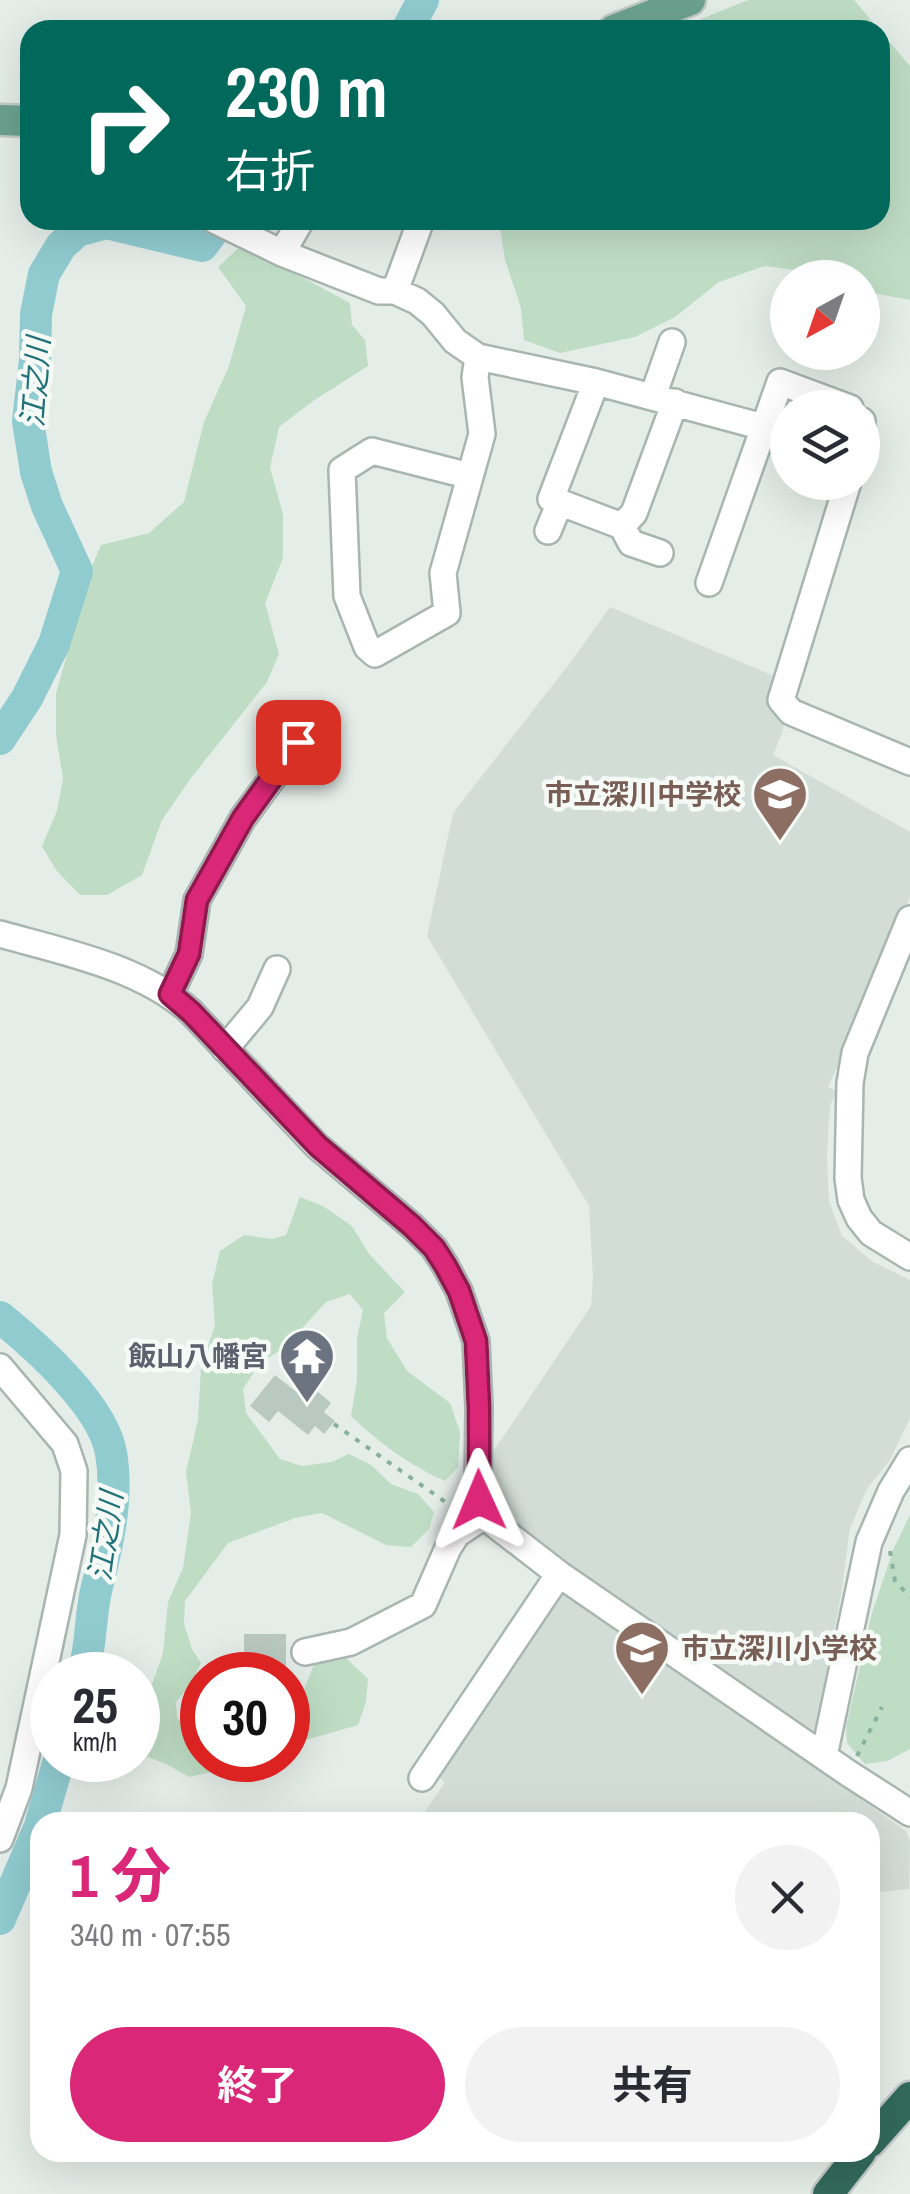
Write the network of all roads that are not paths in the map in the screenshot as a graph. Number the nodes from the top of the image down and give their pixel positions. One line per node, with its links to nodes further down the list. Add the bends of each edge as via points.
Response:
1 (690, 0): 2 (main road)
2 (639, 20)
3 (235, 230): 6 (street)
4 (295, 230): 6 (street)
5 (417, 230): 7 (street)
6 (282, 253): 7 (street)
7 (395, 291): 9 (street, via 433,314)
8 (672, 342): 13 (street)
9 (478, 356): 10 (street); 16 (street, via 482,434)
10 (596, 382): 13 (street); 18 (street, via 551,498)
11 (777, 390): 12 (street, via 780,382)
12 (802, 390)
13 (664, 399): 15 (street); 19 (street, via 634,513)
14 (770, 408): 15 (street)
15 (763, 427): 22 (street)
16 (470, 476): 16 (street, via 443,573 447,613 375,654 347,596 342,470 372,451)
17 (842, 500): 24 (street, via 781,700 791,712)
18 (560, 502): 19 (street); 20 (street)
19 (622, 526): 21 (street, via 632,543)
20 (548, 530)
21 (660, 553)
22 (709, 584)
23 (298, 742): 28 (street, via 243,818 197,900 189,954)
24 (910, 762)
25 (910, 919): 30 (street, via 855,1053 848,1178 859,1218)
26 (0, 934): 28 (street)
27 (278, 969): 29 (street, via 260,1008)
28 (170, 994): 29 (street)
29 (225, 1048): 33 (street, via 318,1146 434,1248 452,1278 476,1341)
30 (910, 1258)
31 (0, 1367): 39 (street, via 65,1444 74,1471 73,1535 19,1788)
32 (910, 1460): 36 (street, via 869,1542)
33 (479, 1519): 34 (street); 35 (street, via 457,1534 423,1605 351,1642)
34 (559, 1574): 36 (street); 37 (street)
35 (305, 1652)
36 (824, 1756): 38 (street)
37 (422, 1778)
38 (910, 1813)
39 (0, 1839)
40 (910, 2098): 41 (highway)
41 (880, 2131)
42 (853, 2162): 43 (highway)
43 (828, 2194)

